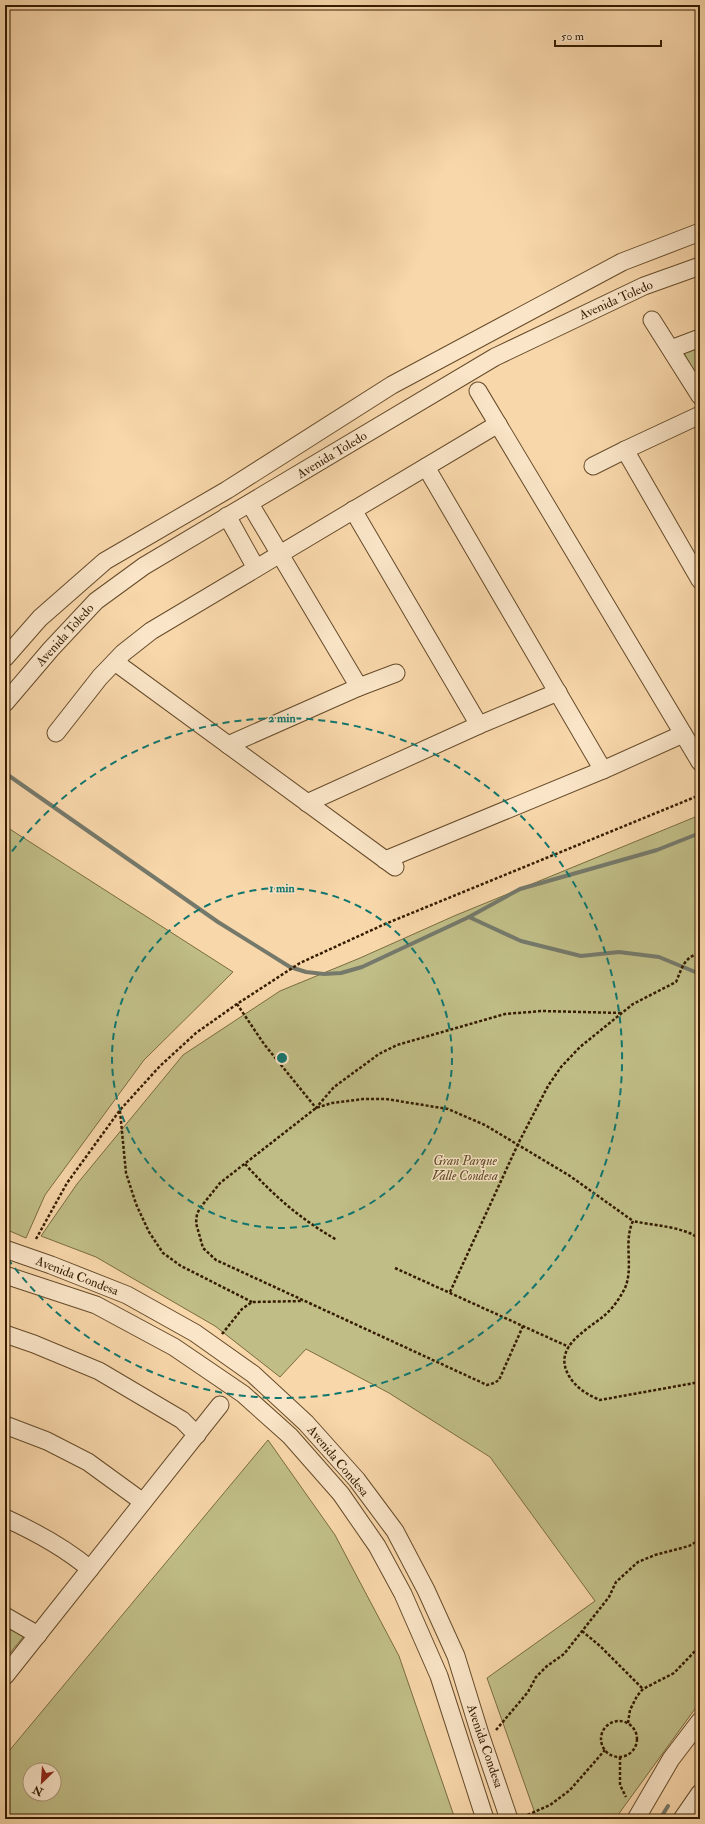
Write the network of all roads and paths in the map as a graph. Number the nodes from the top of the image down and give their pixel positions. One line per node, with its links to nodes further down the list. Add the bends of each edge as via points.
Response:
1 (700, 232): 13 (street, Avenida Toledo, via 622,262 392,385)
2 (700, 266): 14 (street, Avenida Toledo, via 644,286 495,357)
3 (652, 320): 5 (street)
4 (700, 338): 5 (street)
5 (671, 349): 7 (street)
6 (478, 391): 9 (street)
7 (700, 396)
8 (700, 415): 10 (street)
9 (498, 424): 12 (street); 27 (street)
10 (625, 450): 11 (street); 18 (street)
11 (594, 466)
12 (426, 467): 15 (street); 23 (street)
13 (227, 490): 14 (street); 19 (street, Avenida Toledo, via 105,561 40,618)
14 (239, 510): 16 (street); 17 (street); 24 (street, Avenida Toledo, via 144,566 96,601)
15 (353, 510): 16 (street); 25 (street)
16 (280, 554): 17 (street); 22 (street)
17 (256, 568): 20 (street, via 151,631)
18 (700, 580)
19 (5, 658)
20 (115, 662): 26 (street); 28 (street)
21 (396, 673): 22 (street)
22 (359, 687): 28 (street)
23 (558, 692): 25 (street); 30 (street)
24 (5, 703)
25 (478, 725): 32 (street)
26 (56, 733)
27 (683, 734): 29 (street); 30 (street)
28 (228, 745): 32 (street)
29 (700, 762)
30 (603, 770): 32 (street, via 390,863)
31 (700, 795): 34 (path, via 385,924 300,963)
32 (307, 803)
33 (700, 953): 35 (path, via 692,955 684,962 676,982 650,994)
34 (237, 1004): 36 (path, via 264,1044); 37 (path, via 196,1034 165,1062)
35 (621, 1013): 36 (path, via 542,1011 505,1014 397,1045 379,1054 334,1088); 38 (path, via 561,1067 548,1086)
36 (316, 1108): 38 (path, via 363,1099 386,1099 448,1109 485,1125); 39 (path)
37 (120, 1110): 41 (path, via 67,1183); 49 (path, via 126,1173 136,1204 162,1253 181,1266)
38 (518, 1144): 40 (path, via 570,1176); 47 (path)
39 (245, 1164): 43 (path, via 290,1209); 48 (path, via 220,1183 197,1214 196,1223 203,1248 216,1260)
40 (633, 1221): 42 (path, via 669,1227 693,1234); 53 (path, via 628,1280 624,1289 607,1314)
41 (36, 1239)
42 (700, 1239)
43 (337, 1240)
44 (5, 1249): 75 (street, Avenida Condesa, via 127,1295 195,1333 253,1374 311,1428 357,1480 395,1531 456,1656 480,1734)
45 (396, 1268): 47 (path)
46 (5, 1275): 76 (street, Avenida Condesa, via 96,1305 174,1347 243,1394 290,1436 341,1494 377,1546 403,1594 439,1676)
47 (450, 1292): 50 (path)
48 (306, 1301): 49 (path); 50 (path, via 487,1385 499,1380)
49 (252, 1302): 52 (path, via 242,1309)
50 (523, 1326): 53 (path)
51 (5, 1334): 57 (street, via 99,1371 182,1420)
52 (221, 1335)
53 (569, 1347): 54 (path, via 564,1361 568,1375 578,1387 600,1400)
54 (700, 1382)
55 (220, 1405): 57 (street)
56 (5, 1425): 58 (street, via 47,1441 88,1462)
57 (196, 1435): 58 (street)
58 (143, 1502): 61 (street)
59 (5, 1518): 61 (street, via 34,1531 69,1552)
60 (700, 1534): 63 (path, via 696,1542 689,1546 638,1562 616,1582 609,1596)
61 (90, 1569): 64 (street)
62 (5, 1616): 64 (street)
63 (582, 1631): 67 (path); 70 (path, via 564,1654 536,1677 528,1692)
64 (38, 1635): 66 (street)
65 (700, 1646): 67 (path, via 674,1673)
66 (5, 1676)
67 (643, 1689): 69 (path, via 630,1710)
68 (700, 1721): 77 (street, via 671,1759)
69 (628, 1723): 71 (path, via 616,1720 605,1726 600,1737); 72 (path, via 636,1731 637,1743 630,1753)
70 (496, 1730)
71 (605, 1750): 72 (path, via 613,1756); 75 (path, via 570,1790 550,1805)
72 (620, 1757): 74 (path, via 620,1785)
73 (700, 1794): 78 (street)
74 (626, 1796)
75 (516, 1818)
76 (485, 1819)
77 (636, 1819)
78 (682, 1819)

